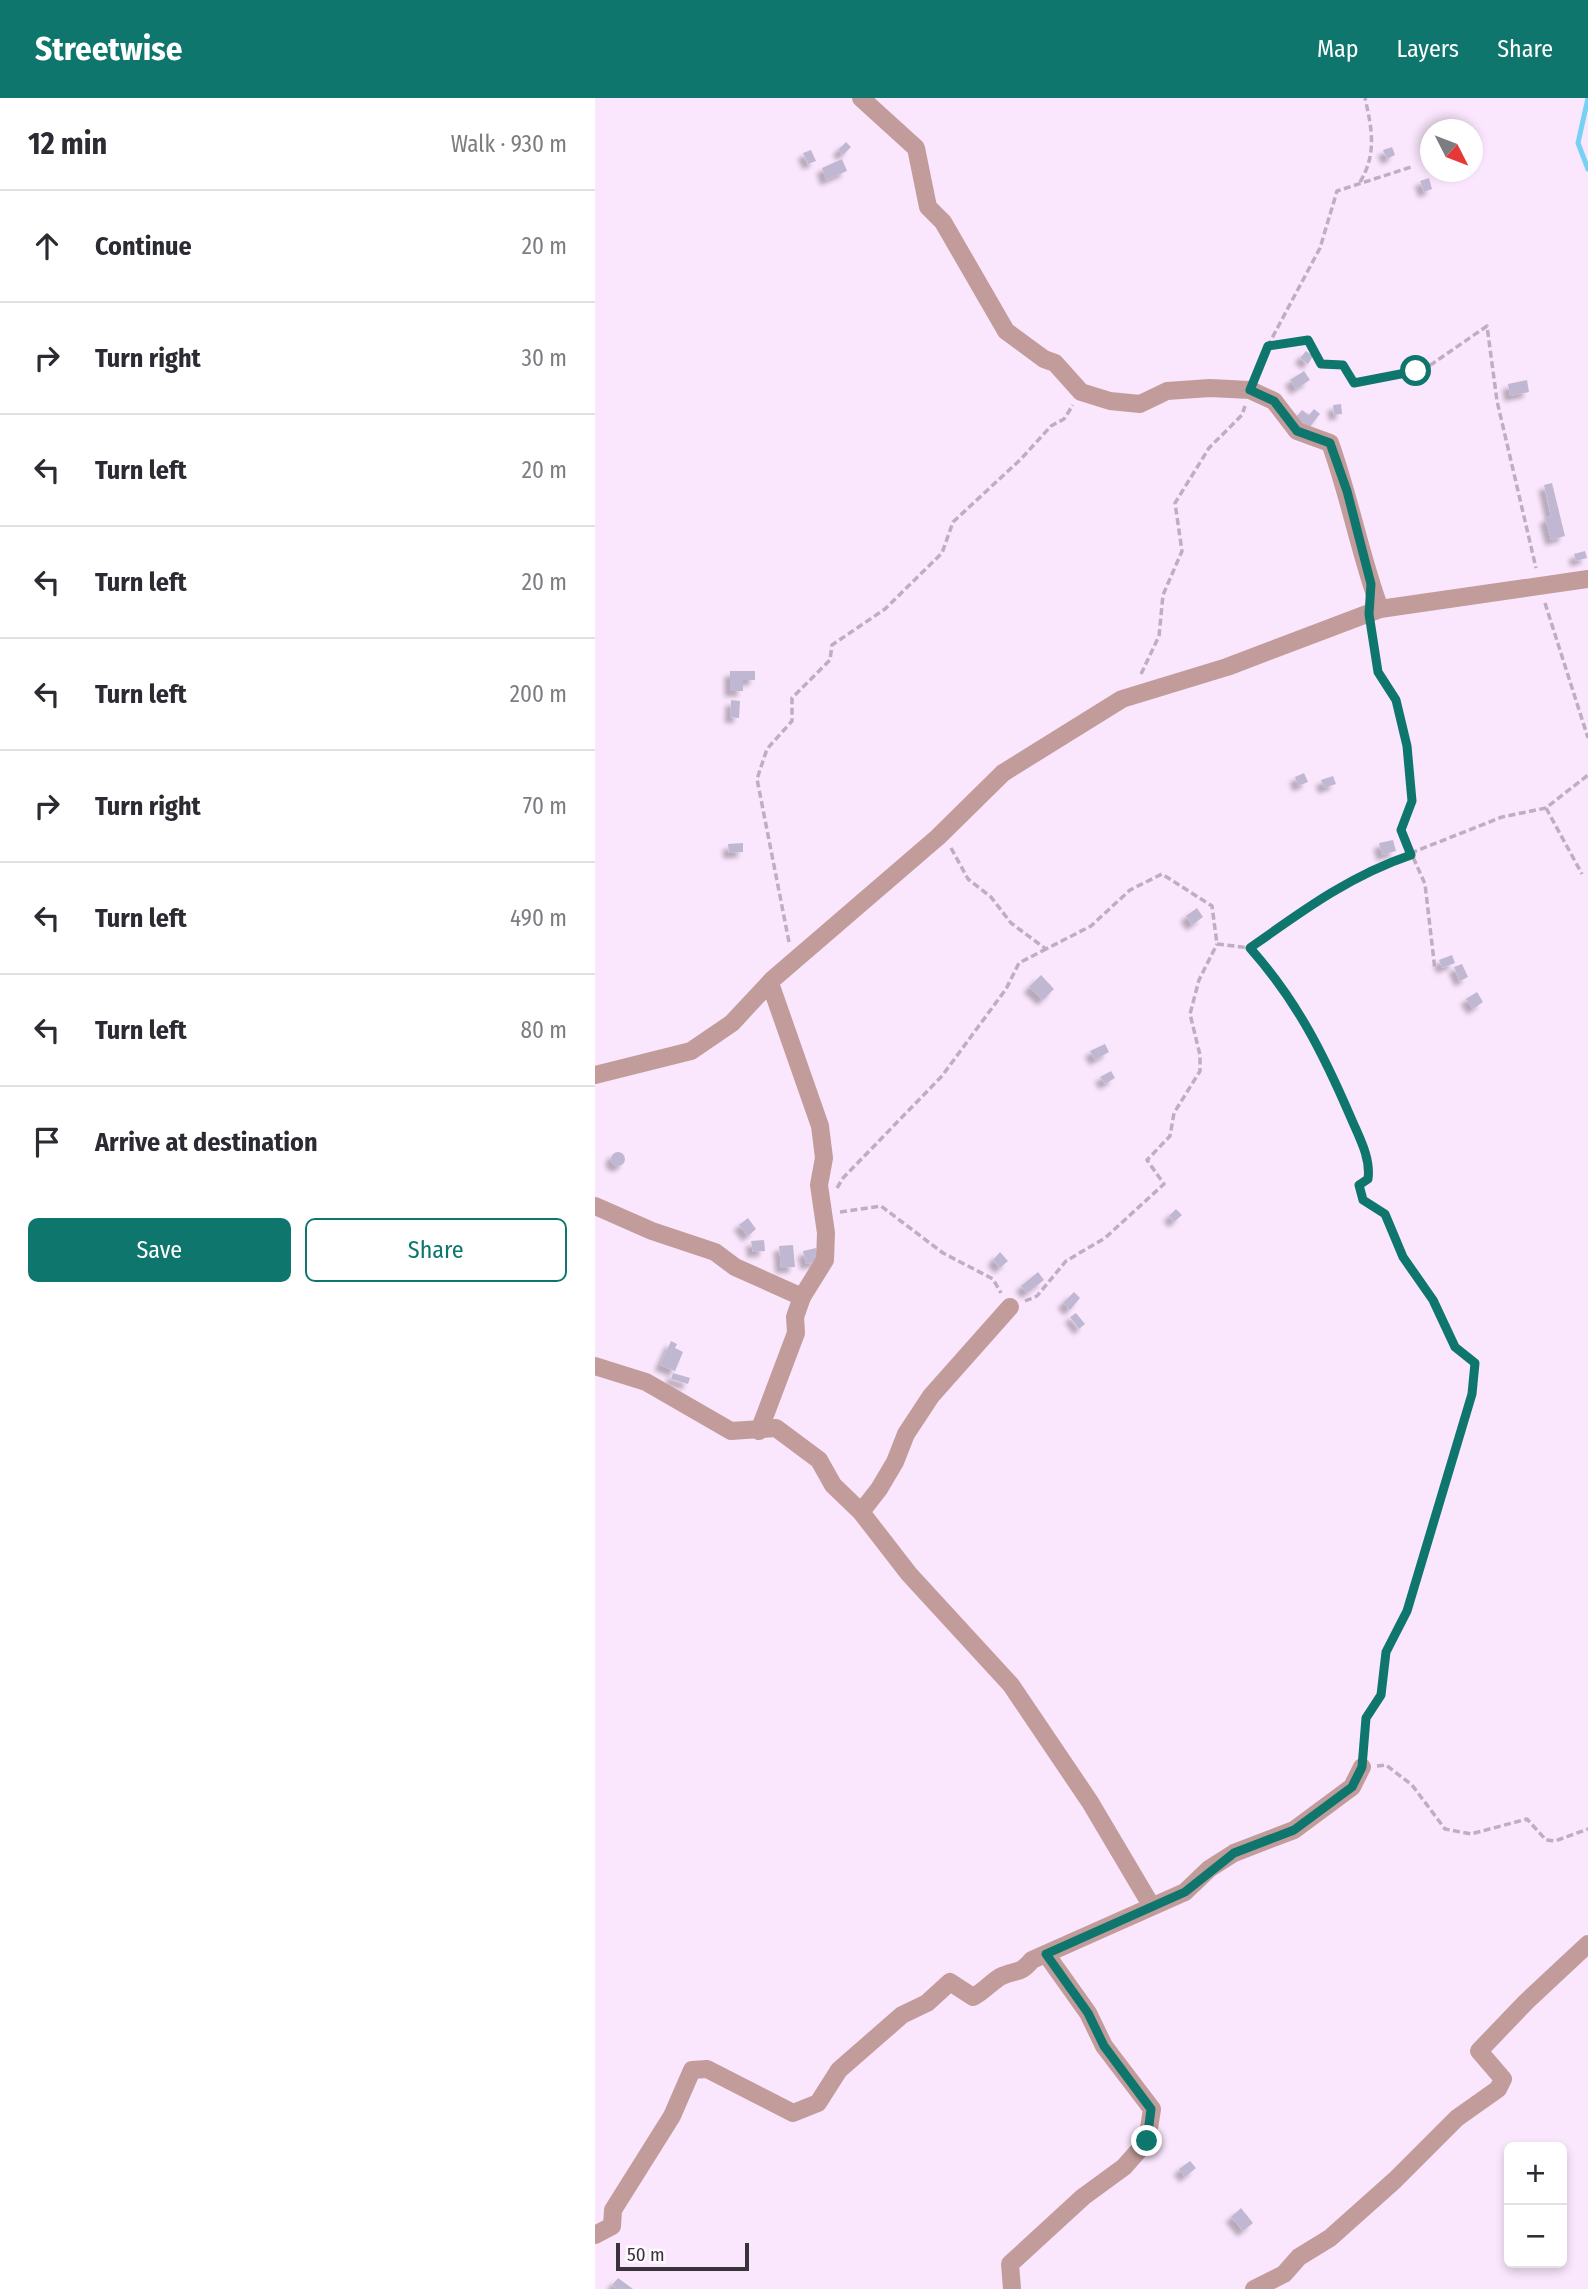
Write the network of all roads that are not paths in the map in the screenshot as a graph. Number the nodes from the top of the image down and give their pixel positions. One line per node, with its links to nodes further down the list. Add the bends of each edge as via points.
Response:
1 (861, 98): 3 (street, via 916,148 928,207 943,222 1006,331 1055,363 1081,392 1140,404 1167,391 1250,390 1274,401 1297,431 1330,443)
2 (1588, 579): 3 (street)
3 (1374, 612): 4 (street, via 1227,667 1122,699 1003,773 943,833)
4 (770, 982): 5 (street, via 732,1023 691,1051); 7 (street, via 820,1126 824,1158 818,1185 825,1260)
5 (595, 1075)
6 (595, 1206): 7 (street, via 715,1252 735,1267)
7 (802, 1297): 10 (street, via 795,1317 796,1333)
8 (1010, 1307): 11 (street, via 931,1396 879,1489)
9 (595, 1366): 10 (street, via 646,1382 731,1430)
10 (759, 1431): 11 (street, via 776,1428 792,1438 819,1460 833,1485)
11 (861, 1512): 13 (street, via 1042,1727)
12 (1362, 1767): 13 (street, via 1352,1787 1294,1830 1234,1853 1185,1892)
13 (1151, 1905): 15 (street)
14 (1588, 1944): 18 (street, via 1479,2051 1503,2079 1498,2089 1457,2118 1330,2238 1299,2257 1284,2274)
15 (1046, 1954): 16 (street, via 1021,1972 1000,1976 973,1997 950,1982 927,2003 902,2015 839,2070 818,2103 793,2113 707,2069 692,2070 672,2116 613,2210 612,2226); 17 (street, via 1088,2013 1104,2046 1151,2109 1147,2141 1124,2167 1083,2197 1010,2264)
16 (595, 2235)
17 (1012, 2289)
18 (1254, 2289)

